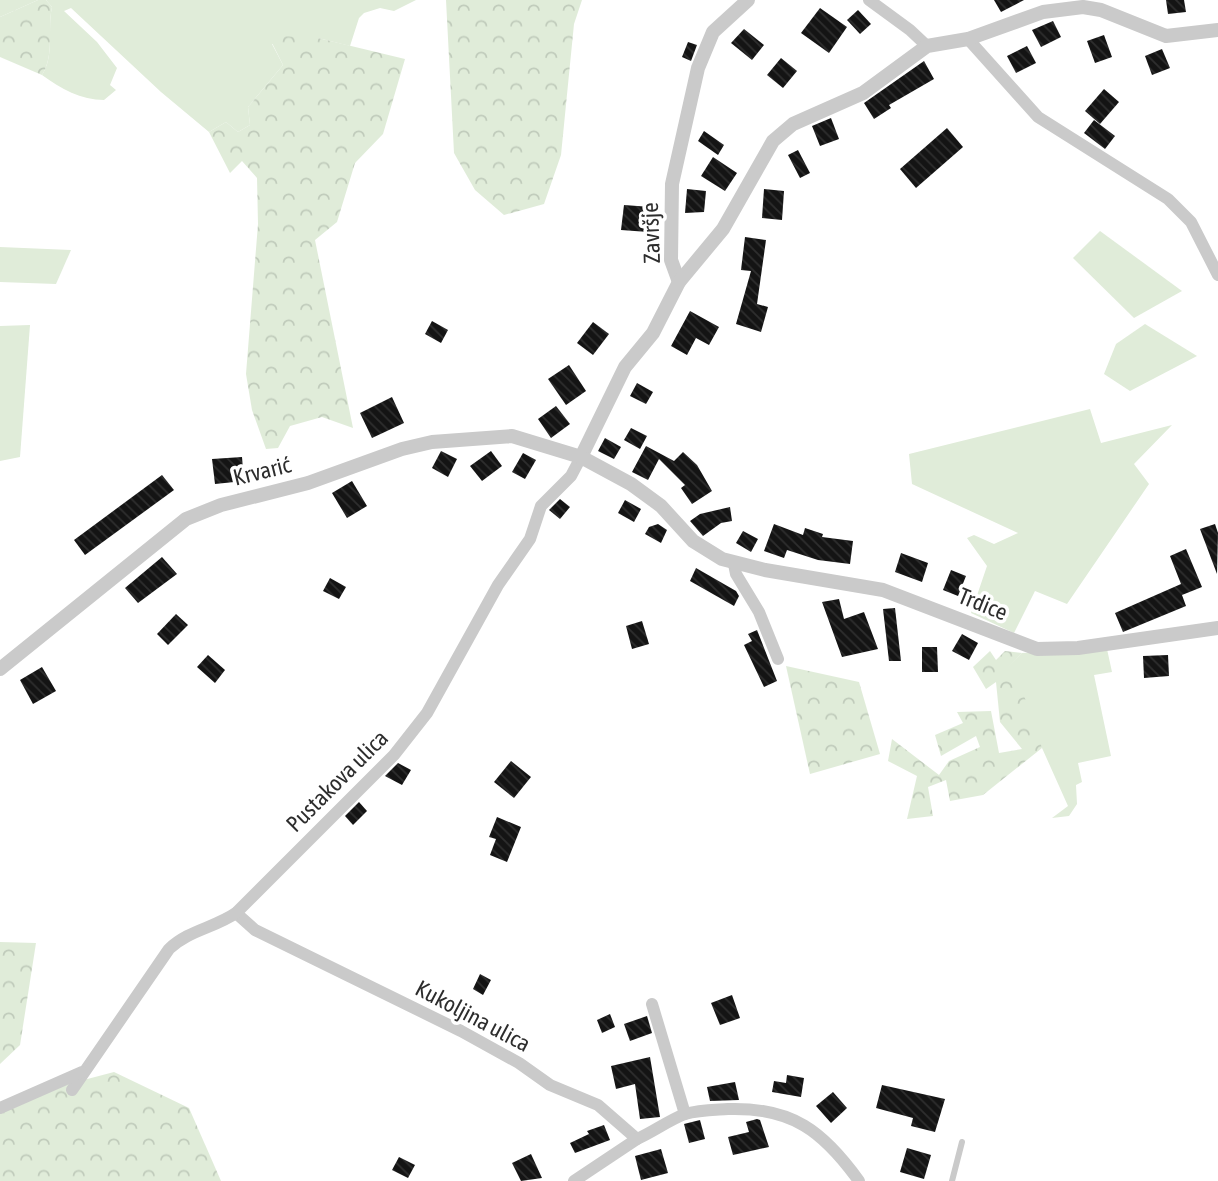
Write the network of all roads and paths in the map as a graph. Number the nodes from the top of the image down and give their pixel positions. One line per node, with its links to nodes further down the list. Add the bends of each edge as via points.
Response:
1 (748, 0): 7 (street, Završje, via 713,32 698,68 672,184 671,260)
2 (869, 0): 5 (street)
3 (1218, 30): 4 (street, via 1166,36 1083,6 1043,12)
4 (968, 39): 5 (street); 6 (street, via 1038,117 1168,199 1191,222)
5 (927, 46): 7 (street, via 863,93 782,131 723,229)
6 (1218, 275)
7 (679, 282): 8 (street, Završje, via 653,332 625,367)
8 (581, 457): 9 (street, Trdice, via 648,495 693,541); 12 (street, Krvarić, via 512,436 432,442 308,483 221,505 178,526); 13 (street, Pustakova ulica, via 571,475 541,506 530,539 498,585 415,729)
9 (734, 564): 10 (street, Trdice, via 883,590 1037,649 1078,648); 11 (street)
10 (1218, 628)
11 (778, 659)
12 (0, 669)
13 (236, 913): 15 (street, Pustakova ulica, via 187,934 169,949); 19 (street, Kukoljina ulica, via 262,933 461,1031 550,1085 598,1105)
14 (652, 1004): 18 (street)
15 (83, 1072): 16 (street, Pustakova ulica); 17 (street)
16 (72, 1090)
17 (0, 1108)
18 (685, 1114): 19 (street); 22 (street, via 733,1109 786,1115 826,1142)
19 (637, 1139): 21 (street)
20 (962, 1142): 23 (lane)
21 (574, 1181)
22 (859, 1181)
23 (952, 1181)

